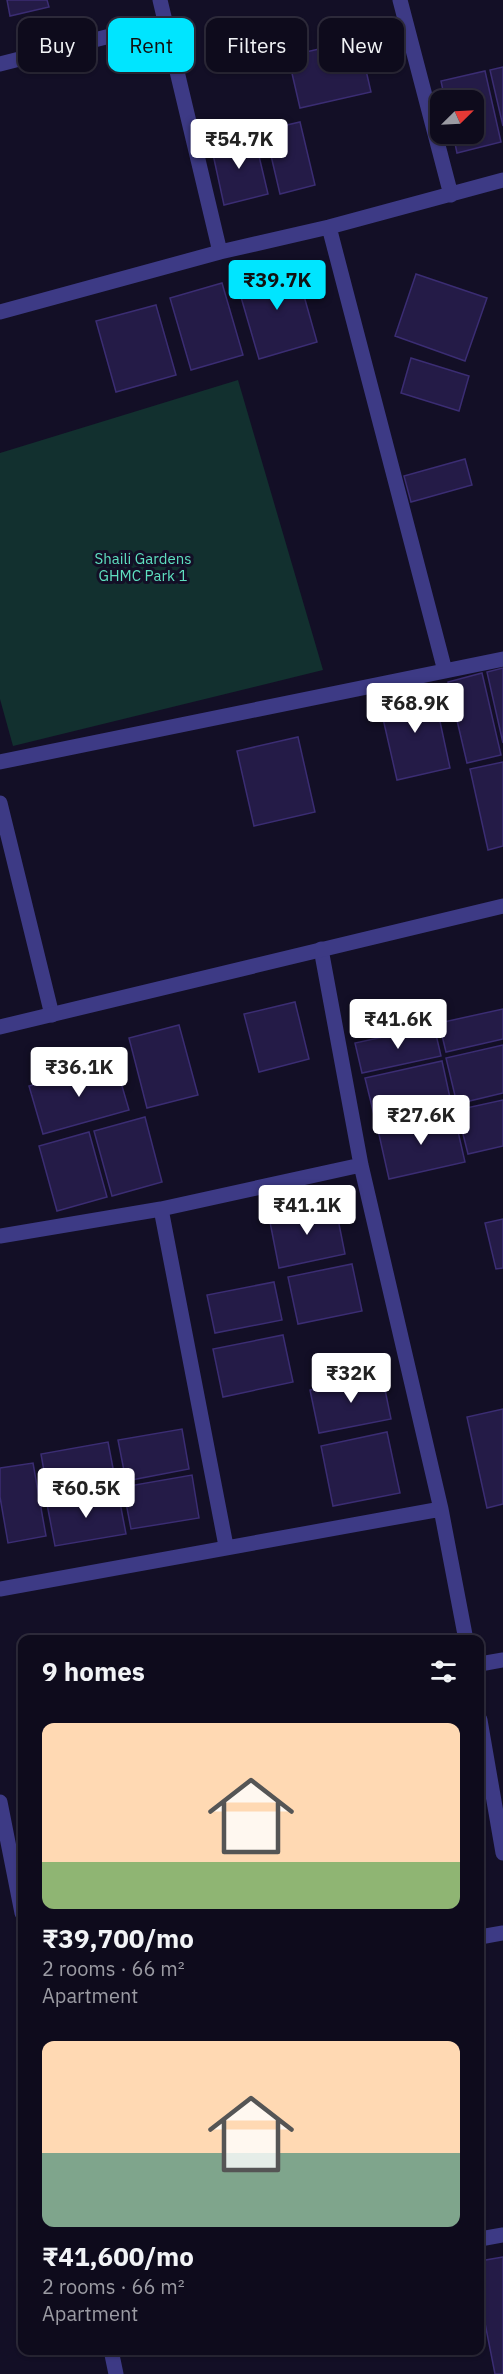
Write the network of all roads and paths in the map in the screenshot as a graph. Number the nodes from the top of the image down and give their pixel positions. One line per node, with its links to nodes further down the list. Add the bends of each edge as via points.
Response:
1 (160, 0): 3 (street)
2 (400, 0): 8 (street)
3 (164, 18)
4 (108, 37): 5 (street)
5 (0, 64)
6 (177, 72): 10 (street)
7 (503, 180): 8 (street)
8 (451, 195): 9 (street)
9 (329, 227): 10 (street); 13 (street)
10 (220, 252): 11 (street)
11 (0, 312)
12 (503, 659): 13 (street)
13 (445, 671): 14 (street)
14 (0, 762)
15 (0, 803): 18 (street)
16 (503, 906): 17 (street)
17 (321, 949): 18 (street); 20 (street)
18 (52, 1015): 19 (street)
19 (0, 1027)
20 (361, 1166): 21 (street); 23 (street)
21 (161, 1209): 22 (street); 24 (street)
22 (0, 1236)
23 (441, 1509): 24 (street); 26 (street)
24 (226, 1546): 25 (street)
25 (0, 1589)
26 (465, 1635)
27 (503, 1660): 28 (street)
28 (484, 1663)
29 (484, 1743): 31 (street)
30 (0, 1802): 32 (street)
31 (503, 1853)
32 (18, 1893)
33 (503, 1933): 34 (street)
34 (484, 1936)
35 (503, 2235): 36 (street)
36 (484, 2238)
37 (112, 2355): 38 (street)
38 (116, 2374)

